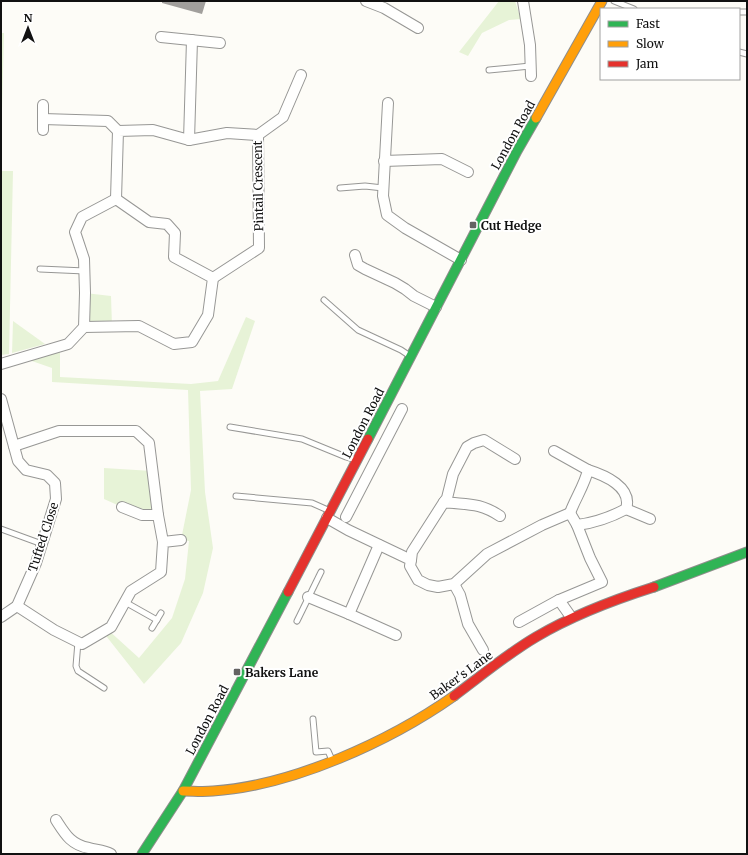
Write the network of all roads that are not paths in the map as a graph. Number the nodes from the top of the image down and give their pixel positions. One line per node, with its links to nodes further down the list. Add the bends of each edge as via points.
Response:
1 (366, 1): 6 (street, via 384,8)
2 (523, 1): 11 (street, via 530,44)
3 (602, 1): 26 (street, London Road, via 517,151)
4 (614, 1): 5 (lane)
5 (632, 8)
6 (418, 28)
7 (161, 37): 8 (street)
8 (192, 40): 9 (street); 19 (street)
9 (220, 43)
10 (489, 70): 11 (lane)
11 (530, 71)
12 (301, 75): 18 (street, via 283,117)
13 (388, 103): 20 (street)
14 (43, 105): 15 (street)
15 (43, 119): 16 (street); 17 (street, via 108,121)
16 (43, 130)
17 (118, 131): 19 (street, Pintail Crescent, via 153,130); 24 (street)
18 (258, 135): 19 (street, Pintail Crescent, via 227,133); 29 (street, Pintail Crescent, via 259,248)
19 (189, 140)
20 (384, 161): 21 (street, via 442,159); 23 (street)
21 (468, 172)
22 (340, 188): 23 (lane)
23 (383, 188): 26 (street, via 382,196 387,215)
24 (116, 198): 28 (street, via 82,217 74,232 84,259); 29 (street, via 149,222 167,224 175,233 174,257)
25 (356, 255): 31 (street, via 358,265)
26 (461, 260): 31 (street, London Road)
27 (40, 269): 28 (lane)
28 (85, 271): 32 (street)
29 (213, 278): 32 (street, via 208,315 192,342 174,344 139,326)
30 (324, 300): 33 (lane, via 358,330)
31 (436, 307): 33 (street, London Road)
32 (84, 327): 34 (street, via 68,344)
33 (411, 356): 41 (street, London Road)
34 (1, 364)
35 (1, 399): 38 (street, Tufted Close)
36 (402, 409): 43 (street)
37 (230, 427): 41 (lane, via 302,439)
38 (14, 446): 49 (street, via 59,431 136,431 149,443); 58 (street, Tufted Close, via 18,461 26,470 47,475 55,483 56,499)
39 (554, 451): 42 (street)
40 (515, 459): 45 (street, via 484,440 467,447 453,474)
41 (356, 462): 43 (street); 50 (street, London Road)
42 (588, 470): 47 (street, via 610,478 627,495); 48 (street)
43 (370, 471): 51 (street)
44 (236, 496): 50 (lane, via 312,504)
45 (444, 502): 52 (street, via 472,504); 61 (street, via 412,552)
46 (122, 507): 49 (street, via 142,515)
47 (626, 510): 53 (street); 54 (street)
48 (570, 513): 54 (street); 63 (street, via 487,554)
49 (158, 515): 57 (street)
50 (329, 515): 59 (street); 82 (street, London Road)
51 (346, 516)
52 (500, 516)
53 (650, 519)
54 (576, 525): 65 (street, via 602,582)
55 (1, 529): 58 (lane)
56 (181, 540): 57 (street)
57 (163, 542): 66 (street, via 160,572 131,591)
58 (42, 544): 67 (street, Tufted Close)
59 (379, 545): 61 (street); 69 (street)
60 (747, 552): 71 (street, Baker's Lane, via 608,601)
61 (411, 560): 63 (street, via 410,566 418,580 438,587)
62 (321, 572): 64 (lane)
63 (454, 584): 78 (street, via 460,595 468,624)
64 (308, 597): 69 (street); 73 (lane)
65 (559, 600): 71 (street); 74 (street)
66 (125, 602): 72 (lane); 77 (street, via 111,627 82,644)
67 (17, 606): 70 (street); 77 (street)
68 (161, 613): 72 (lane)
69 (349, 614): 76 (street)
70 (1, 617)
71 (571, 618): 81 (street, Baker's Lane, via 524,643 434,709 370,745)
72 (157, 620): 75 (lane)
73 (297, 620)
74 (519, 622)
75 (152, 628)
76 (396, 635)
77 (78, 642): 79 (lane, via 78,671)
78 (483, 650)
79 (104, 688)
80 (313, 719): 81 (lane, via 316,752 328,751)
81 (333, 761): 82 (street, Baker's Lane, via 260,784 221,790)
82 (183, 791): 85 (street, London Road)
83 (56, 820): 84 (street, via 68,838 80,846)
84 (111, 854)
85 (142, 854)

